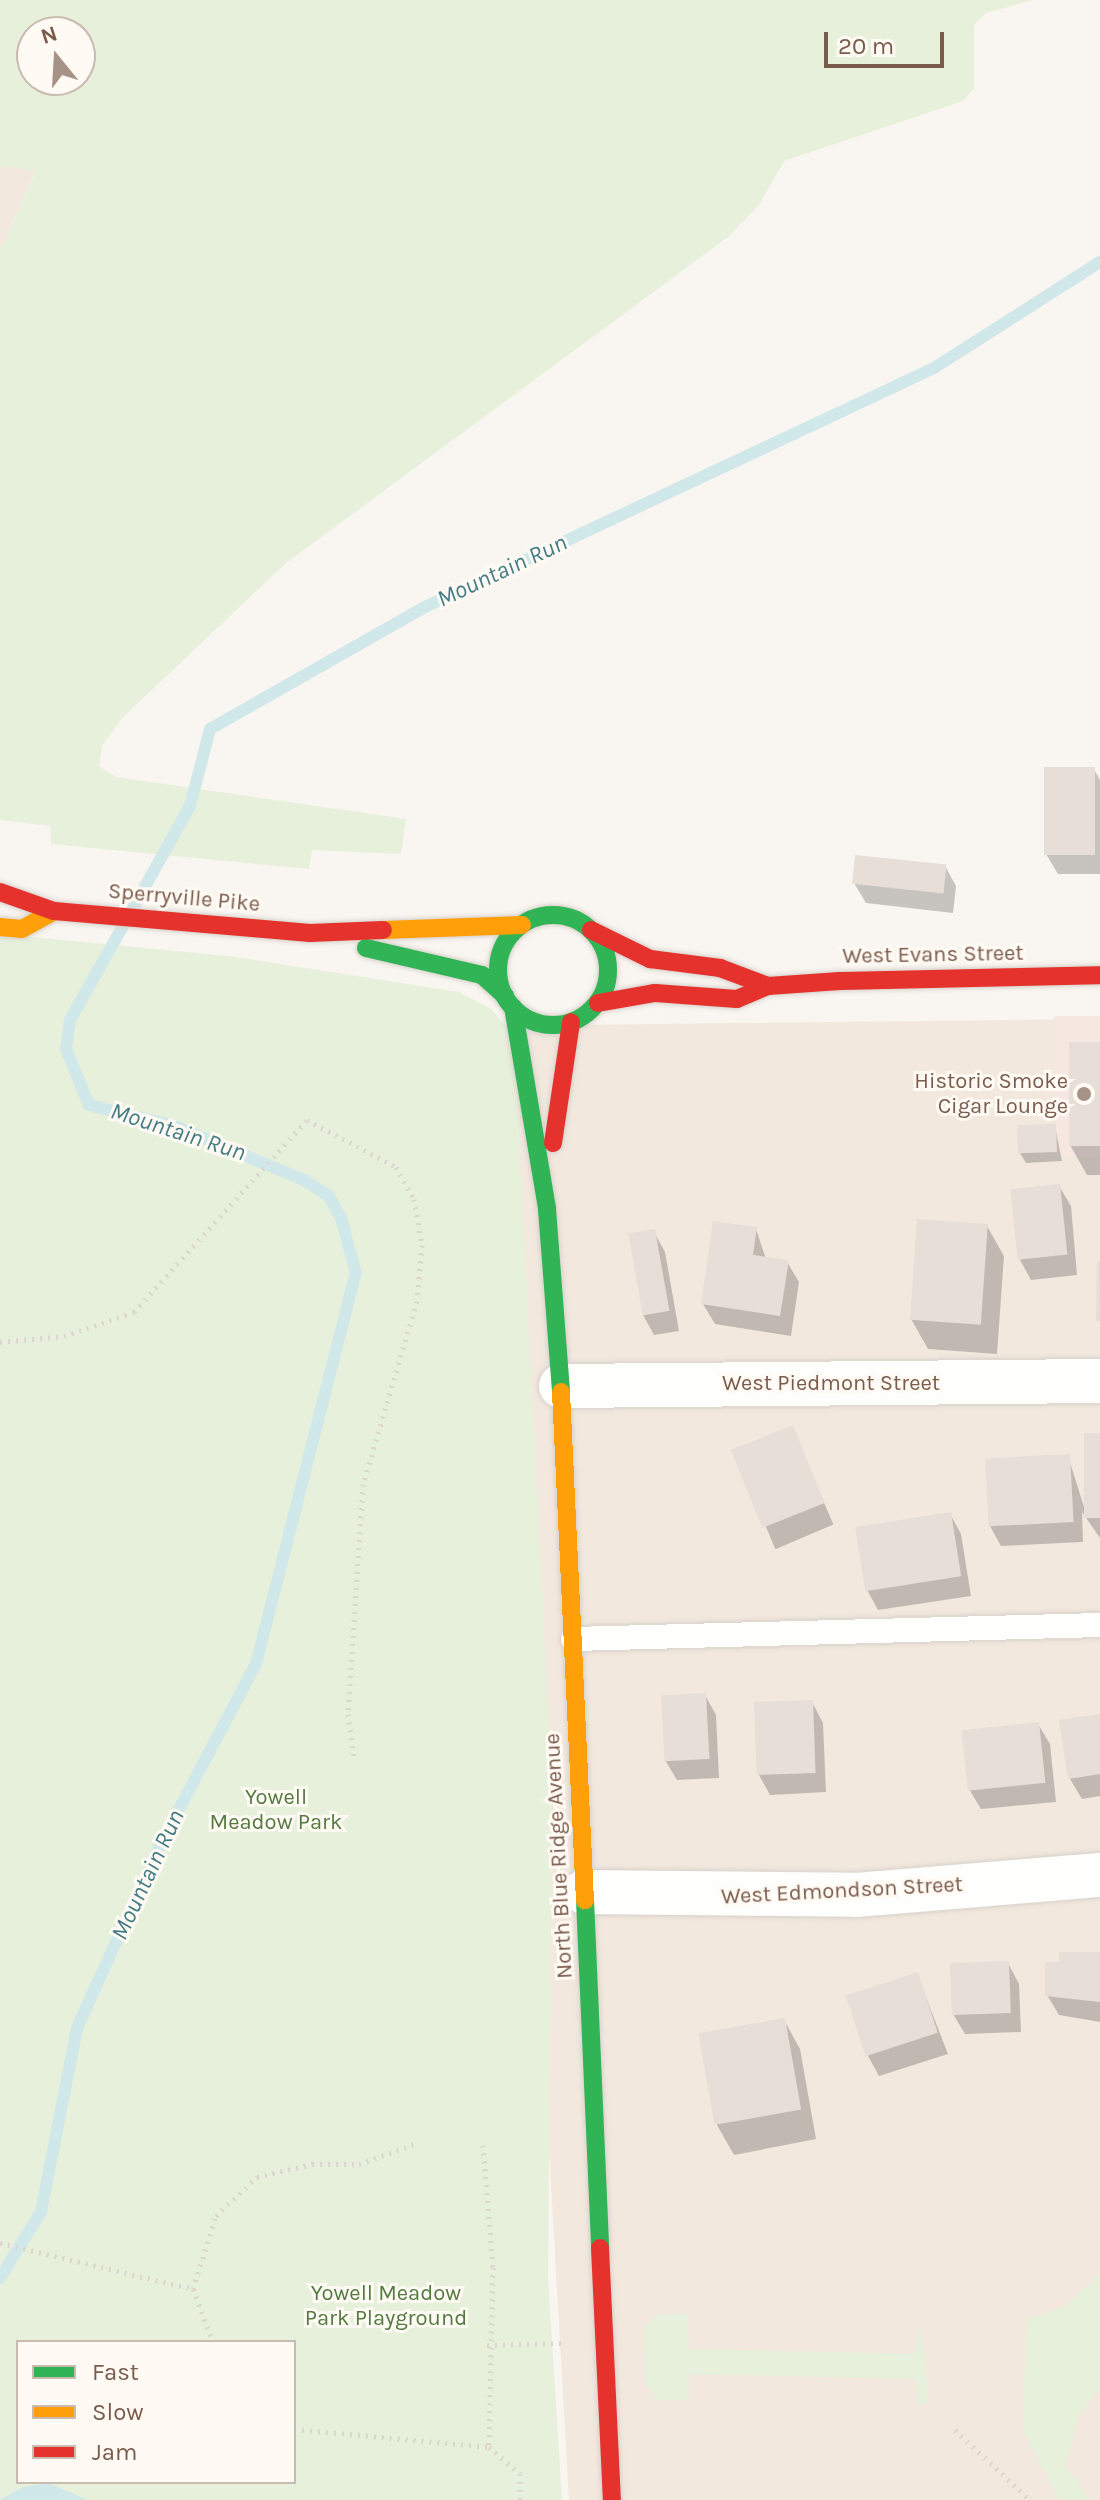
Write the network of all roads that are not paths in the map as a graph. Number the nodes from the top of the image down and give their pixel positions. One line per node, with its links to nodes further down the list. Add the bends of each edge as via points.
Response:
1 (0, 892): 2 (main road, Sperryville Pike)
2 (54, 911): 4 (main road, via 22,929); 6 (main road, Sperryville Pike)
3 (522, 925): 5 (main road, via 558,915); 6 (main road, Sperryville Pike); 9 (main road, via 500,955)
4 (0, 927)
5 (591, 930): 8 (main road, West Evans Street, via 650,959 720,968); 10 (main road, via 608,962)
6 (310, 933): 9 (main road, Sperryville Pike, via 472,972)
7 (1100, 975): 8 (main road, West Evans Street)
8 (768, 986): 10 (main road, West Evans Street, via 737,999 655,993)
9 (509, 1002): 11 (main road, via 536,1023); 12 (main road, North Blue Ridge Avenue)
10 (598, 1003): 11 (main road)
11 (571, 1022): 12 (main road, North Blue Ridge Avenue)
12 (547, 1209): 14 (main road, North Blue Ridge Avenue)
13 (1100, 1381): 14 (street, West Piedmont Street)
14 (561, 1386): 16 (main road, North Blue Ridge Avenue)
15 (1100, 1625): 16 (lane)
16 (573, 1639): 18 (main road, North Blue Ridge Avenue)
17 (1100, 1875): 18 (street, West Edmondson Street, via 856,1895)
18 (584, 1892): 19 (main road, North Blue Ridge Avenue)
19 (612, 2500)

